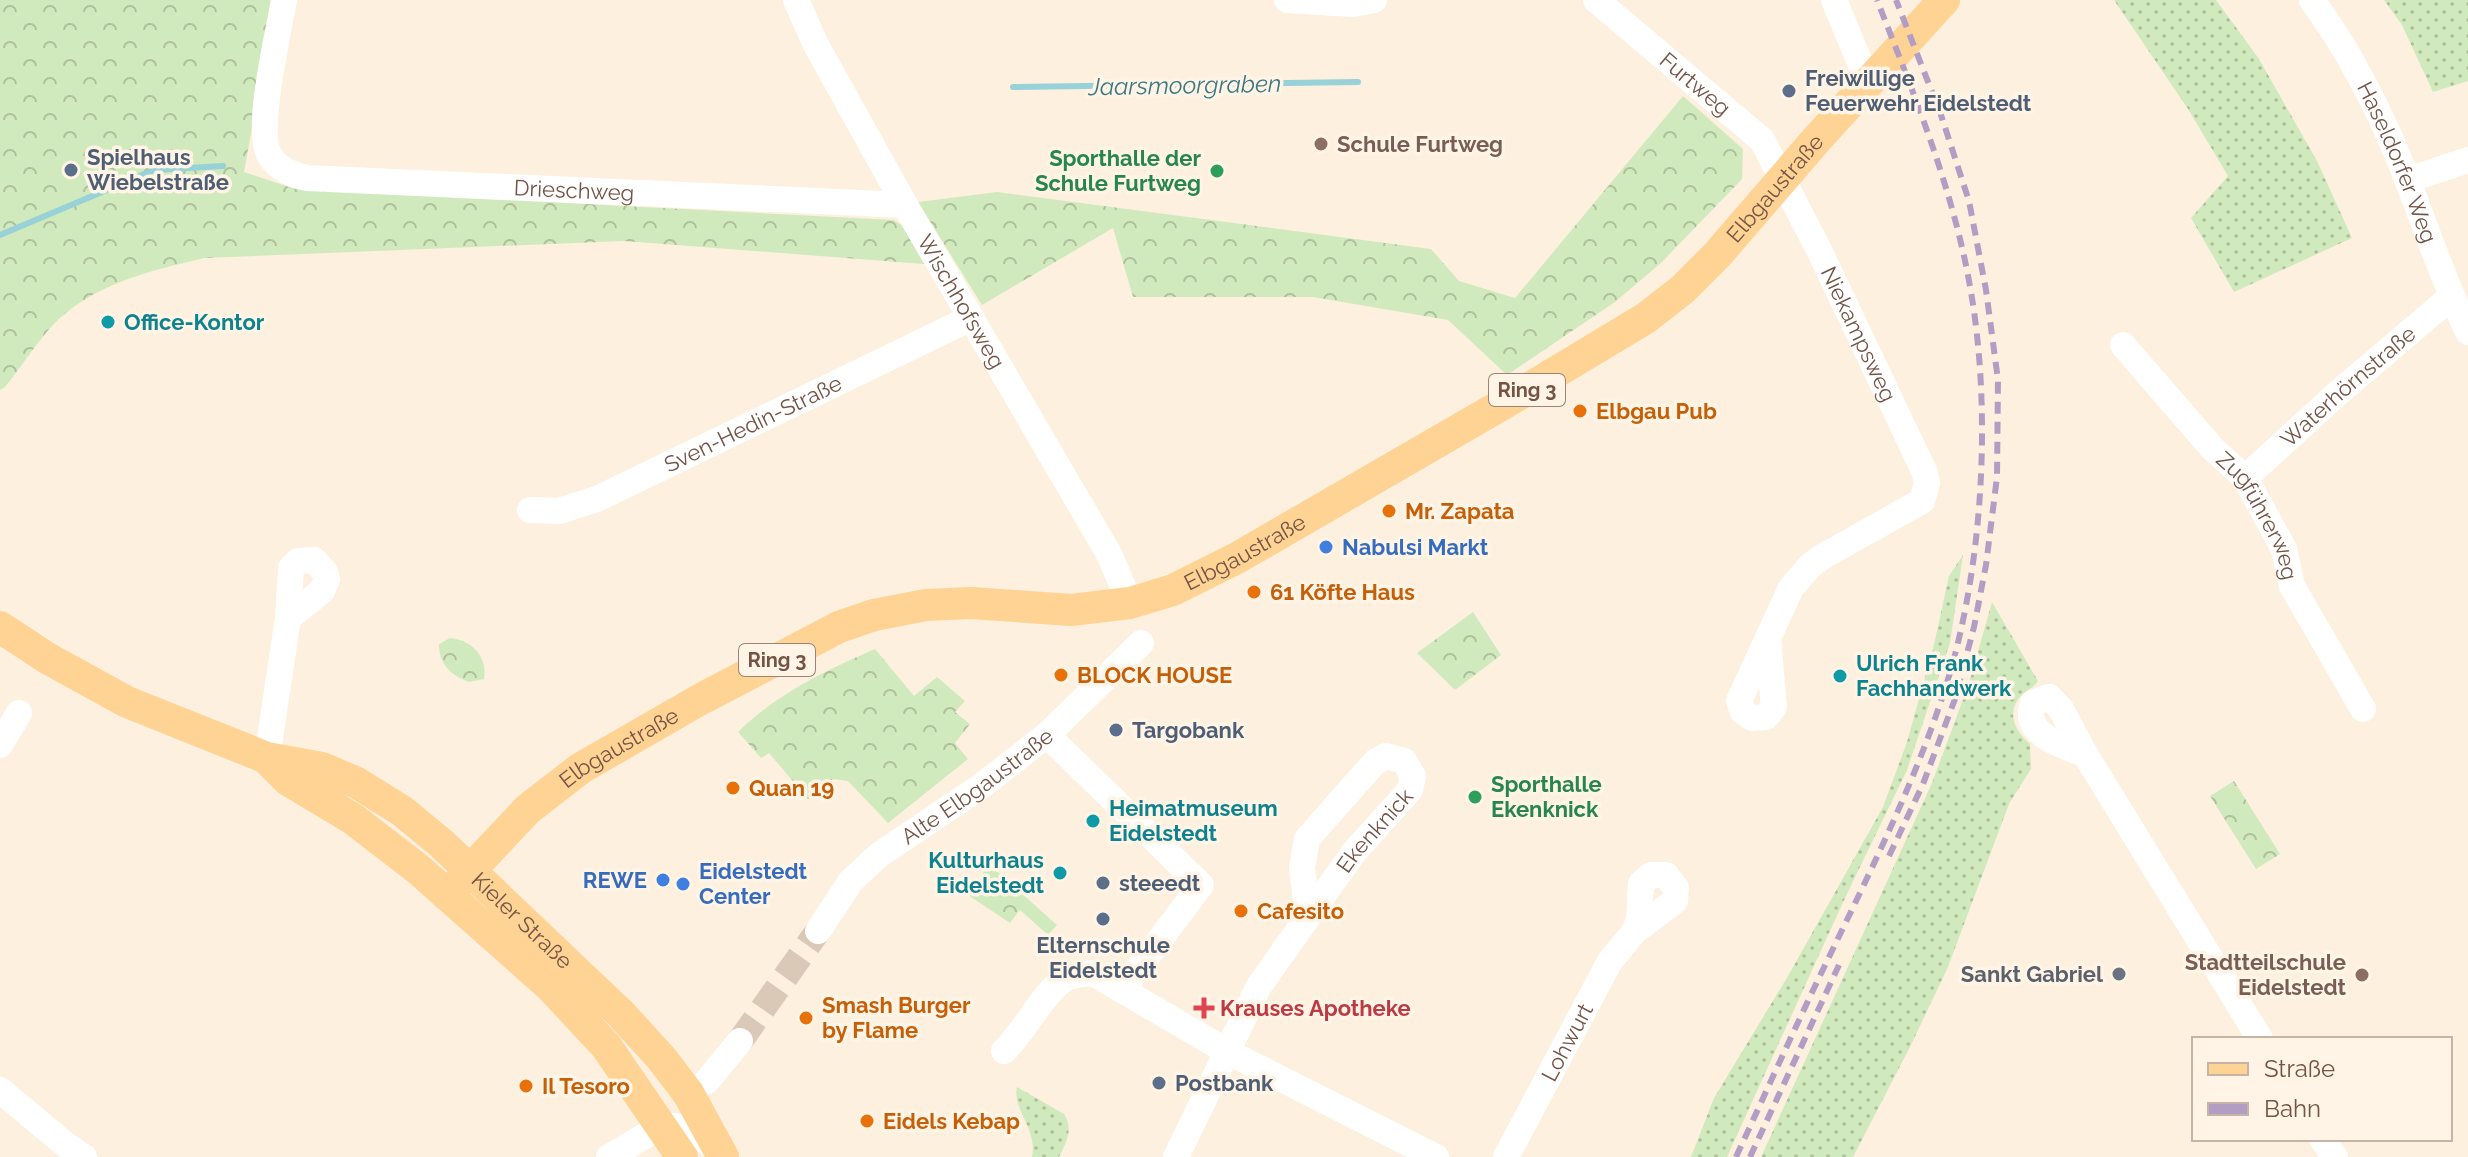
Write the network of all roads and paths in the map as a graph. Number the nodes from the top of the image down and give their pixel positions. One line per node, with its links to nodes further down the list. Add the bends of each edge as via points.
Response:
1 (284, 0): 13 (street, Drieschweg, via 264,137 269,156 293,175)
2 (1287, 0): 3 (street)
3 (1374, 0)
4 (1596, 0): 11 (street, Furtweg, via 1762,140)
5 (1834, 0): 9 (street)
6 (1944, 0): 9 (main road, Elbgaustraße / Ring 3)
7 (2312, 0): 12 (street, Haseldorfer Weg, via 2363,84)
8 (799, 1): 13 (street, Wischhofsweg, via 816,45)
9 (1868, 82): 11 (main road, Elbgaustraße / Ring 3)
10 (2468, 160): 12 (street)
11 (1782, 179): 20 (main road, Elbgaustraße / Ring 3, via 1708,264 1646,318 1237,558 1186,585); 23 (street, Niekampsweg, via 1916,452 1926,493 1914,507 1810,566 1791,588)
12 (2408, 180): 14 (street, Haseldorfer Weg)
13 (905, 205): 15 (street, Wischhofsweg)
14 (2451, 297): 16 (street, Haseldorfer Weg); 18 (street, Waterhörnstraße)
15 (971, 318): 19 (street, Sven-Hedin-Straße, via 597,499 559,511); 20 (street, Wischhofsweg, via 1109,554)
16 (2468, 332)
17 (2123, 345): 18 (street, Zugführerweg, via 2212,448)
18 (2245, 478): 25 (street, Zugführerweg, via 2284,549 2292,586)
19 (530, 510)
20 (1130, 603): 31 (main road, Elbgaustraße / Ring 3, via 1071,610 926,605 839,627 581,768 528,809)
21 (288, 618): 30 (street)
22 (0, 627): 30 (main road, Kieler Straße, via 127,702)
23 (1768, 638)
24 (1141, 643): 27 (street, Alte Elbgaustraße)
25 (2363, 709)
26 (19, 713): 28 (street)
27 (1047, 735): 34 (street, Alte Elbgaustraße, via 879,855 851,881); 36 (street, via 1201,885)
28 (0, 745)
29 (2085, 754): 37 (street)
30 (267, 758): 31 (main road, Kieler Straße, via 322,768 357,783 402,811); 32 (main road, Kieler Straße, via 288,780 353,819)
31 (469, 870): 32 (main road, Elbgaustraße / Ring 3); 44 (main road, Kieler Straße, via 662,1059 688,1093)
32 (447, 895): 43 (main road, Kieler Straße, via 551,987 606,1046)
33 (1308, 916): 33 (street, Ekenknick, via 1354,852 1410,790 1413,776 1404,761 1386,756 1375,762 1307,839 1302,868); 40 (street, Ekenknick, via 1259,986)
34 (818, 931)
35 (1635, 931): 50 (street, Lohwurt, via 1610,961)
36 (1123, 989): 39 (street, via 1093,973 1062,981); 40 (street)
37 (2259, 1037)
38 (740, 1041): 41 (street)
39 (1004, 1051)
40 (1228, 1052): 48 (street, Ekenknick); 49 (street)
41 (707, 1081)
42 (0, 1090): 45 (street)
43 (661, 1128): 44 (street, via 685,1125); 46 (street); 47 (main road, Kieler Straße)
44 (722, 1156)
45 (84, 1157)
46 (609, 1157)
47 (682, 1157)
48 (1176, 1157)
49 (1436, 1157)
50 (1506, 1157)

